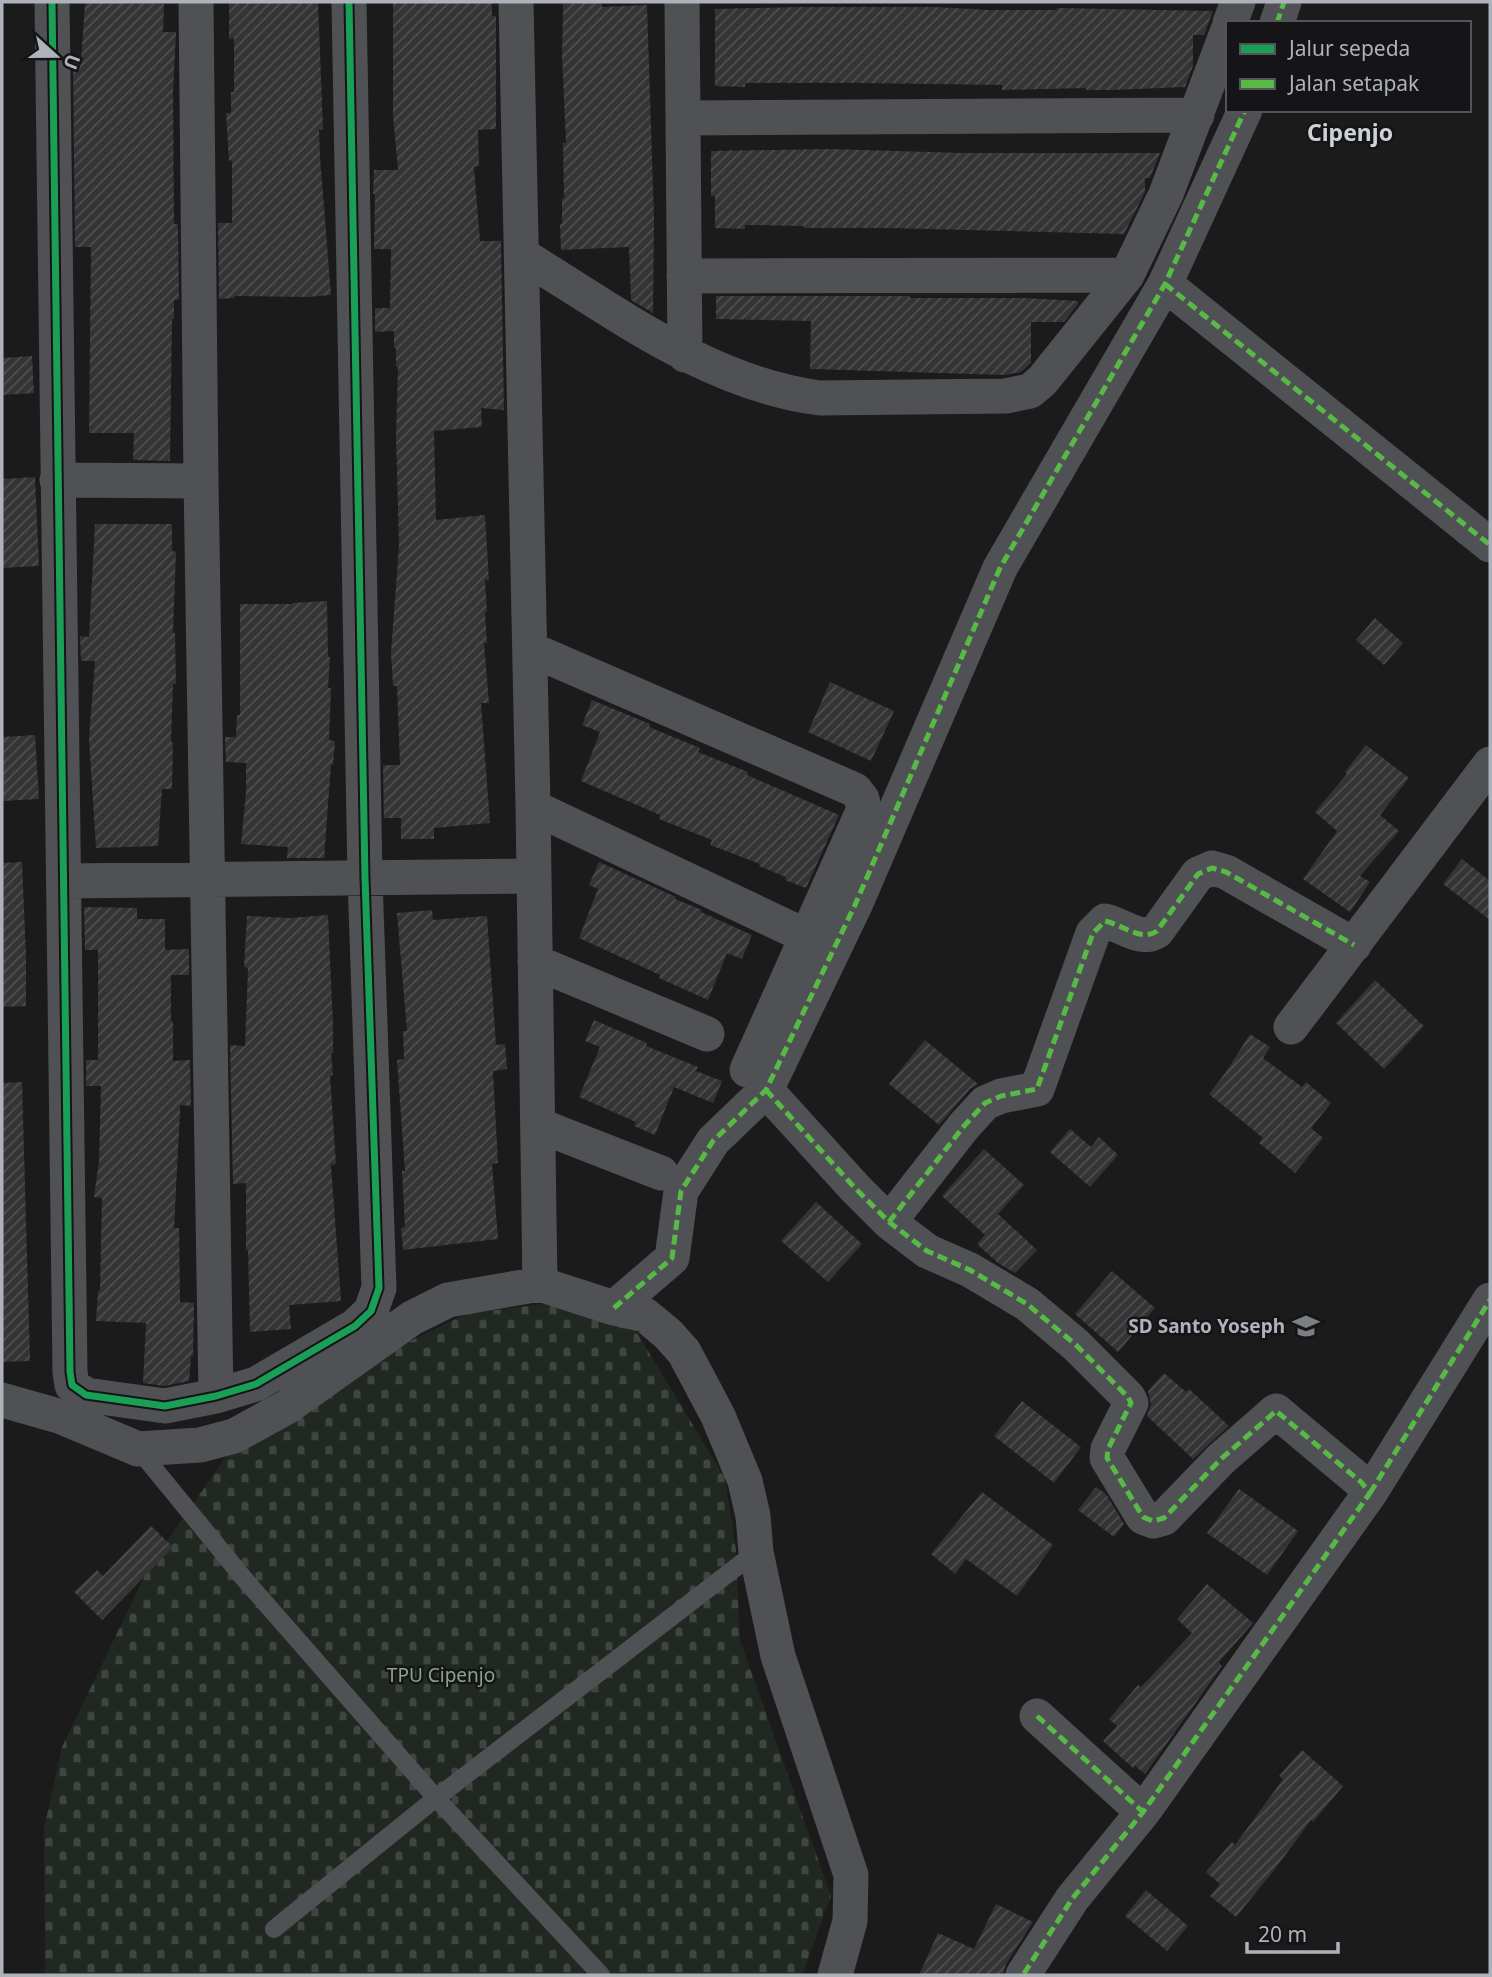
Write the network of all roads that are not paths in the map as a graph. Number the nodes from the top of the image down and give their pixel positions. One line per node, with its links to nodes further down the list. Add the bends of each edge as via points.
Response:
1 (52, 2): 19 (street)
2 (196, 2): 20 (street)
3 (349, 2): 26 (street)
4 (516, 2): 14 (street)
5 (682, 2): 13 (street)
6 (1238, 2): 8 (street)
7 (1284, 2): 9 (street)
8 (1231, 21)
9 (1277, 21)
10 (1226, 36): 12 (street)
11 (1244, 112): 17 (street)
12 (1197, 116): 13 (street); 15 (street)
13 (682, 118): 16 (street)
14 (522, 255): 18 (street); 22 (street)
15 (1127, 275): 16 (street); 18 (street, via 1042,381 1016,396 821,398 793,394)
16 (684, 276): 18 (street)
17 (1165, 284): 21 (street); 34 (street, via 1000,568 855,905)
18 (685, 355)
19 (57, 480): 20 (street); 28 (street)
20 (201, 481): 27 (street)
21 (1490, 545)
22 (530, 649): 24 (street); 29 (street, via 855,790 864,809)
23 (1490, 764): 30 (street)
24 (533, 807): 25 (street); 29 (street)
25 (534, 876): 26 (street); 31 (street)
26 (365, 878): 27 (street); 41 (street, via 379,1288 370,1311 355,1326 256,1384)
27 (209, 880): 28 (street); 41 (street)
28 (64, 881): 41 (street, via 72,1385 86,1395 164,1406)
29 (808, 937): 34 (street)
30 (1354, 945): 32 (street); 37 (street, via 1212,868 1198,874 1150,936 1105,921 1093,933 1037,1089 985,1103)
31 (535, 962): 33 (street); 35 (street)
32 (1291, 1027)
33 (707, 1034)
34 (757, 1080): 37 (street); 40 (street, via 681,1191 672,1258)
35 (538, 1125): 36 (street); 38 (street)
36 (661, 1173)
37 (889, 1222): 44 (street, via 928,1251 1027,1304 1128,1397 1131,1403 1107,1458 1143,1517 1153,1521 1164,1518 1276,1410)
38 (540, 1284): 40 (street); 43 (street, via 448,1300 412,1318 287,1407 234,1436 200,1445)
39 (1490, 1300): 44 (street)
40 (614, 1308): 45 (street, via 645,1315 684,1352 745,1481)
41 (216, 1396)
42 (2, 1400): 43 (street, via 62,1417)
43 (138, 1449): 47 (lane, via 246,1581)
44 (1370, 1493): 48 (street)
45 (756, 1552): 47 (lane); 51 (street, via 778,1656 851,1875 850,1921)
46 (1037, 1716): 48 (street)
47 (436, 1798): 49 (lane); 50 (lane)
48 (1143, 1812): 52 (street, via 1072,1899)
49 (274, 1929)
50 (601, 1975)
51 (835, 1975)
52 (1023, 1975)

